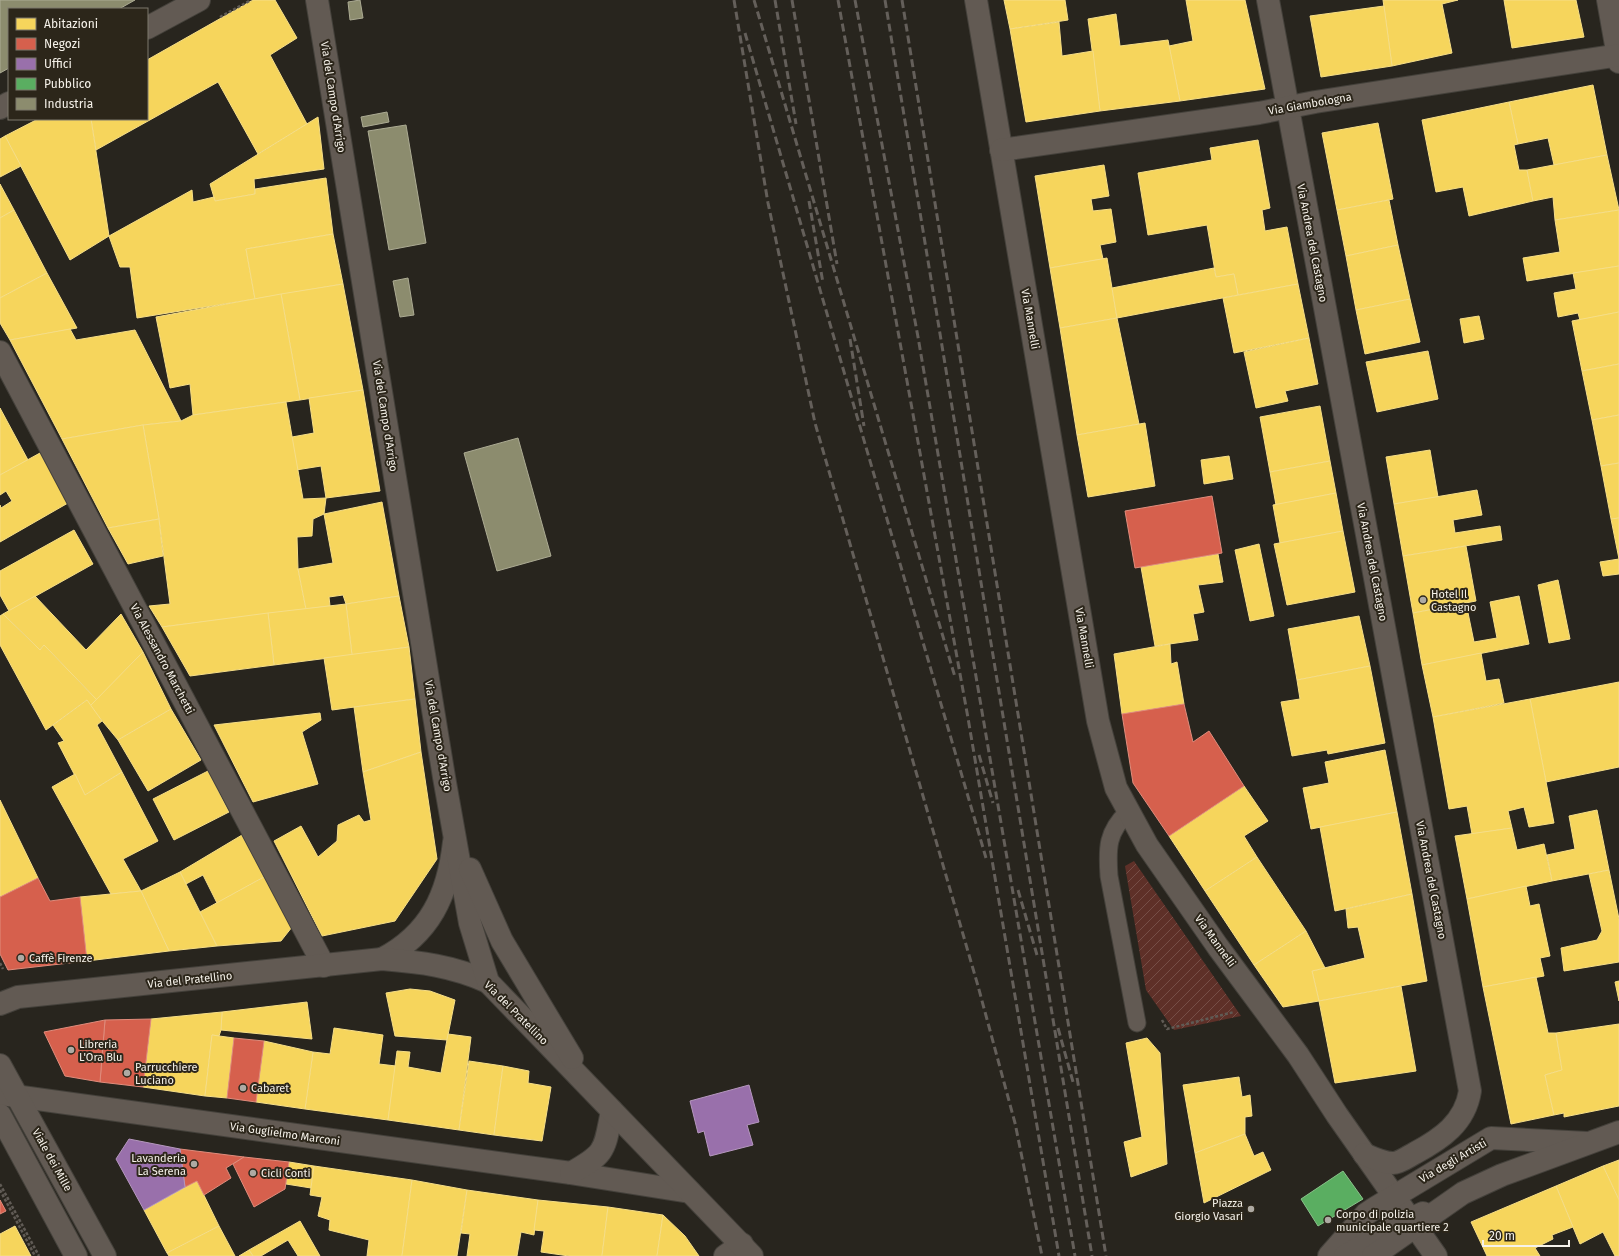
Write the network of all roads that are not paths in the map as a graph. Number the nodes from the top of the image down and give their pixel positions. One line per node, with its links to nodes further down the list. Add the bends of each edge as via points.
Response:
1 (199, 0): 6 (street)
2 (317, 0): 12 (street, Via del Campo d'Arrigo)
3 (976, 0): 9 (street, Via Mannelli)
4 (1268, 0): 8 (street, Via Andrea del Castagno)
5 (1608, 0): 7 (street)
6 (148, 27)
7 (1619, 57): 8 (street, Via Giambologna)
8 (1287, 108): 9 (street, Via Giambologna); 26 (street, Via Andrea del Castagno, via 1470,1091 1458,1122 1438,1141 1394,1163)
9 (1001, 150): 11 (street, Via Mannelli, via 1098,721 1116,788)
10 (0, 352): 15 (street, Via Alessandro Marchetti)
11 (1128, 812): 18 (lane, via 1115,825 1110,839 1108,861); 26 (street, Via Mannelli, via 1147,845 1298,1055)
12 (455, 833): 13 (street, Via del Pratellino, via 448,878 436,906 414,937); 14 (street, Via del Campo d'Arrigo, via 488,911); 16 (street, Via del Campo d'Arrigo, via 470,923)
13 (382, 959): 15 (street, Via del Pratellino); 16 (street, Via del Pratellino, via 449,968)
14 (514, 962): 20 (street, Via del Pratellino)
15 (324, 966): 17 (street, Via del Pratellino, via 18,997)
16 (488, 982): 20 (street, Via del Pratellino)
17 (0, 1004)
18 (1136, 1023)
19 (0, 1065): 21 (street, Viale dei Mille)
20 (588, 1087): 22 (street, Via del Pratellino)
21 (8, 1094): 27 (street, Via Guglielmo Marconi); 33 (street, Viale dei Mille)
22 (612, 1111): 27 (street, via 602,1152); 28 (street, Via del Pratellino)
23 (0, 1115): 32 (street)
24 (1619, 1132): 25 (street, Via degli Artisti)
25 (1588, 1143): 29 (street, Via degli Artisti, via 1491,1138); 30 (street, Via degli Artisti, via 1502,1175 1459,1196)
26 (1364, 1154): 29 (street, Via Mannelli)
27 (571, 1173): 28 (street, Via Guglielmo Marconi)
28 (690, 1192): 31 (street, Via del Pratellino)
29 (1393, 1196): 30 (street, Via Mannelli); 34 (street, via 1366,1214)
30 (1403, 1229): 35 (street); 36 (street); 37 (street); 38 (street, Via Mannelli)
31 (740, 1252)
32 (76, 1256)
33 (105, 1256)
34 (1329, 1256)
35 (1345, 1256)
36 (1364, 1256)
37 (1373, 1256)
38 (1436, 1256)

